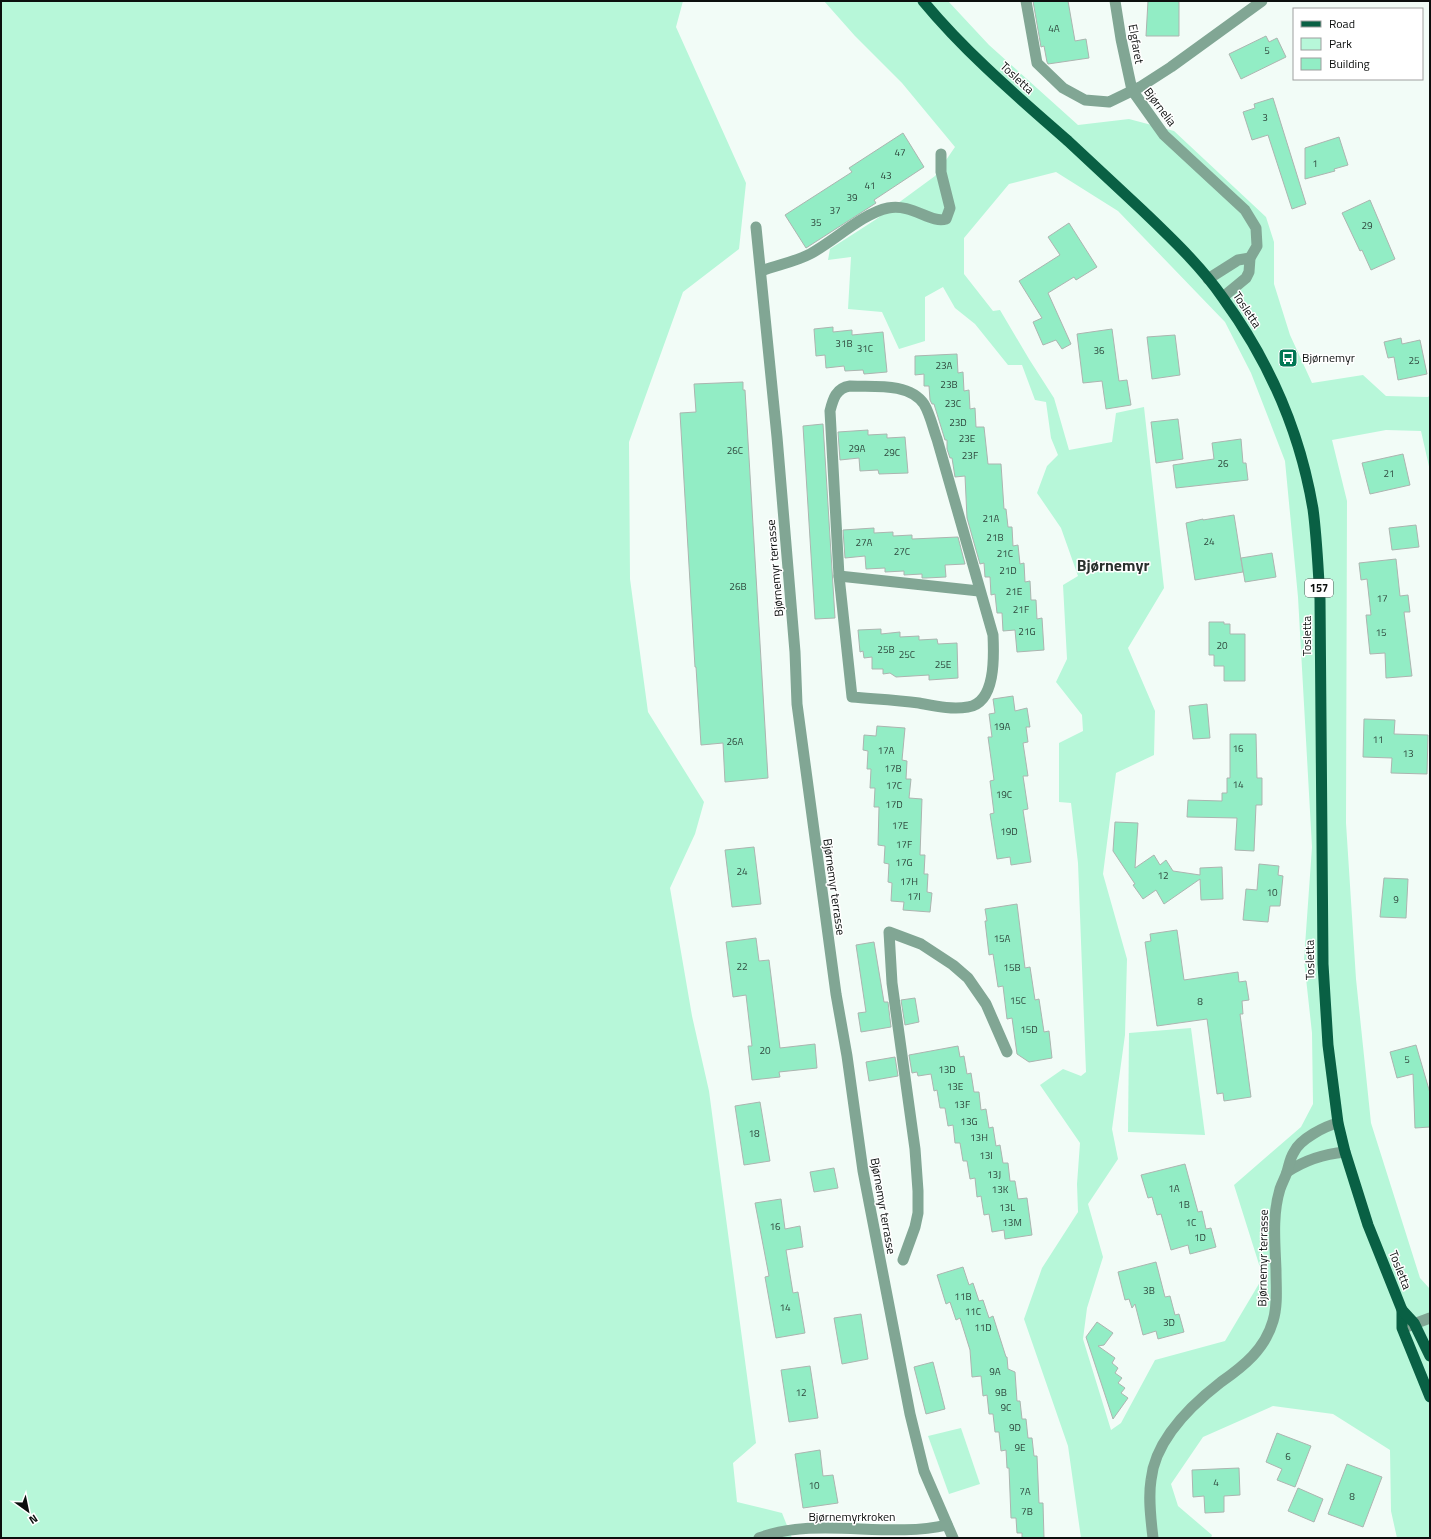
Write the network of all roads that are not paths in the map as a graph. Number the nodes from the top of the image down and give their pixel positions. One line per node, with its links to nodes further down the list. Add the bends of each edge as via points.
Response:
1 (923, 1): 10 (main road, Tosletta / 157, via 988,69 1173,240)
2 (1026, 1): 5 (street, via 1037,63 1063,88 1085,100 1109,102)
3 (1115, 1): 5 (street, Elgfaret)
4 (1262, 1): 5 (street, Bjørnelia, via 1171,67)
5 (1132, 90): 8 (street, Bjørnelia, via 1164,135 1230,195 1251,218 1256,228 1257,246)
6 (942, 154): 9 (street, via 941,172 950,208 946,219 940,221 908,208 887,208 874,213 810,254)
7 (756, 227): 9 (street, Bjørnemyr terrasse)
8 (1250, 258): 10 (street, via 1238,260); 11 (street, Bjørnelia, via 1246,278)
9 (761, 270): 26 (street, Bjørnemyr terrasse, via 797,704 836,994 863,1171 910,1414 924,1472)
10 (1208, 279): 11 (main road, Tosletta / 157)
11 (1223, 297): 15 (main road, Tosletta / 157, via 1247,332 1274,382 1288,415 1312,509 1320,599 1324,1000)
12 (839, 576): 13 (street); 13 (street, via 852,697 948,708 976,704 991,682 993,635); 13 (street, via 830,411 834,397 846,386 896,388 914,394 926,408)
13 (979, 591)
14 (1007, 1052): 18 (street, via 986,1004 968,978 921,944 889,932 892,983 915,1149 918,1191 915,1227)
15 (1338, 1123): 16 (main road, Tosletta / 157); 17 (street, Bjørnemyr terrasse, via 1316,1131 1294,1151)
16 (1345, 1152): 17 (street, via 1326,1154 1302,1162); 19 (main road, Tosletta / 157, via 1368,1225)
17 (1287, 1172): 29 (street, Bjørnemyr terrasse, via 1280,1188 1276,1208 1276,1300 1269,1334 1248,1361 1200,1399 1172,1432 1157,1455 1150,1481)
18 (903, 1260)
19 (1402, 1310): 21 (main road, Tosletta / 157); 22 (main road, Tosletta / 157)
20 (1430, 1318): 21 (street)
21 (1414, 1323): 22 (street); 23 (main road, 157)
22 (1402, 1328): 24 (main road, 157)
23 (1429, 1350): 24 (street)
24 (1413, 1354): 25 (main road, 157)
25 (1430, 1397)
26 (947, 1526): 27 (street, Bjørnemyrkroken, via 912,1530 786,1530); 28 (street, Bjørnemyr terrasse)
27 (759, 1538)
28 (953, 1538)
29 (1153, 1538)

